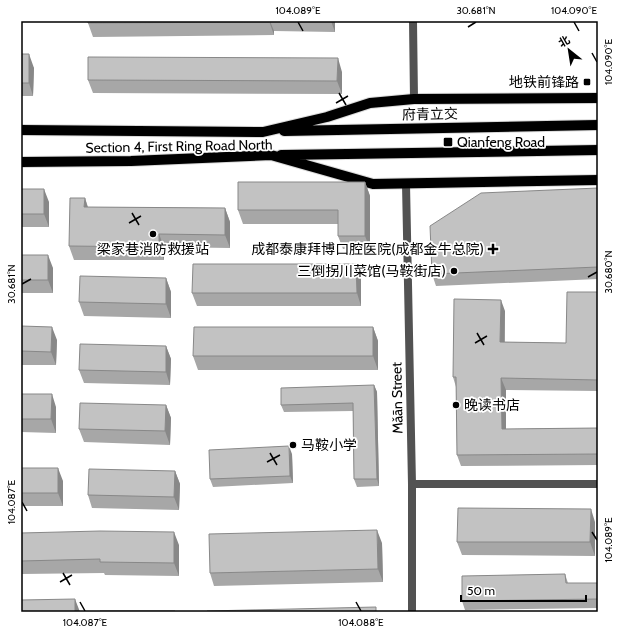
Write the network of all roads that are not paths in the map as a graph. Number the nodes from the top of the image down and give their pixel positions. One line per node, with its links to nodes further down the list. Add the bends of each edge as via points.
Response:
1 (413, 21): 3 (street)
2 (598, 98): 3 (main road, Section 4, First Ring Road North)
3 (414, 99): 6 (main road, Section 4, First Ring Road North, via 370,103 327,117)
4 (598, 125): 6 (main road, 府青立交)
5 (21, 130): 6 (main road, Section 4, First Ring Road North)
6 (263, 132)
7 (598, 150): 8 (main road)
8 (271, 155): 9 (main road, Section 4, First Ring Road North, via 131,161); 11 (main road, Section 4, First Ring Road North, via 373,184)
9 (21, 162)
10 (598, 180): 11 (main road, Section 4, First Ring Road North)
11 (406, 184): 12 (street, Mǎān Street)
12 (412, 484): 13 (street); 14 (street, Mǎān Street)
13 (598, 484)
14 (412, 612)

